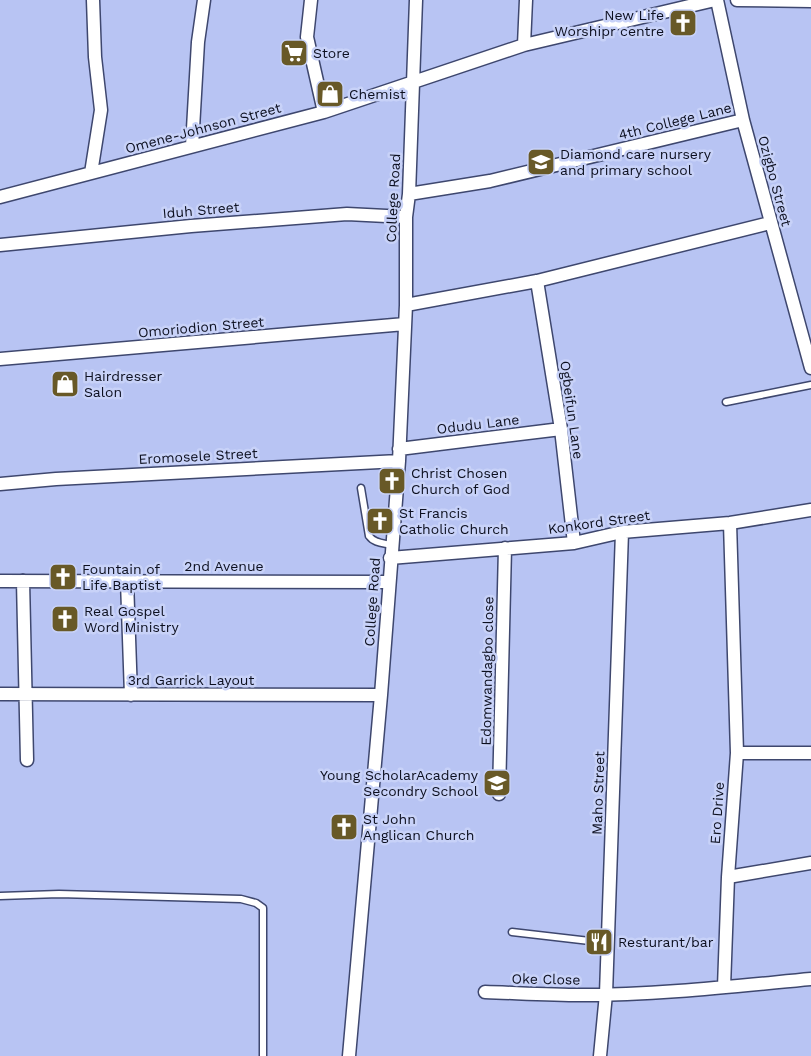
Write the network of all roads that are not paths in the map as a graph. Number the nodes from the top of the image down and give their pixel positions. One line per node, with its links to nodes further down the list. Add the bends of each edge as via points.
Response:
1 (93, 0): 14 (street, via 94,57 100,110)
2 (204, 0): 13 (street, via 198,42)
3 (311, 0): 11 (street, via 307,37)
4 (416, 0): 10 (street, College Road)
5 (526, 0): 9 (street)
6 (716, 0): 9 (street, Omene-Johnson Street); 12 (street, Ozigbo Street)
7 (737, 0): 8 (street)
8 (811, 1)
9 (524, 46): 10 (street, Omene-Johnson Street)
10 (412, 82): 11 (street, Omene-Johnson Street); 15 (street, College Road)
11 (324, 112): 13 (street, Omene-Johnson Street)
12 (743, 120): 15 (street, 4th College Lane, via 490,182); 18 (street, Ozigbo Street)
13 (192, 146): 14 (street, Omene-Johnson Street)
14 (91, 173): 16 (street, Omene-Johnson Street)
15 (409, 194): 17 (street, College Road)
16 (0, 197)
17 (406, 217): 19 (street, Iduh Street, via 347,214); 21 (street, College Road)
18 (770, 223): 20 (street); 24 (street, Ozigbo Street)
19 (0, 246)
20 (537, 281): 21 (street); 27 (street, Ogbeifun Lane)
21 (406, 305): 22 (street, College Road)
22 (405, 324): 23 (street, Omoriodion Street); 28 (street, College Road)
23 (0, 359)
24 (811, 368)
25 (811, 385): 26 (lane)
26 (726, 402)
27 (561, 429): 28 (street, Odudu Lane); 34 (street, Ogbeifun Lane)
28 (399, 455): 29 (street, Eromosele Street); 35 (street, College Road)
29 (0, 484)
30 (361, 488): 35 (lane, via 369,536 377,542)
31 (811, 510): 32 (street, Konkord Street)
32 (730, 523): 33 (street, Konkord Street); 46 (street, Ero Drive)
33 (622, 532): 34 (street, Konkord Street); 54 (street, Maho Street)
34 (574, 543): 36 (street, Konkord Street)
35 (391, 544): 37 (street, College Road)
36 (505, 548): 37 (street, Konkord Street); 49 (street, Edomwandagbo close)
37 (390, 558): 41 (street, College Road)
38 (0, 581): 39 (street, 2nd Avenue)
39 (23, 581): 40 (street, 2nd Avenue); 43 (street)
40 (127, 581): 41 (street, 2nd Avenue); 44 (street)
41 (389, 582): 45 (street, College Road)
42 (0, 694): 43 (street, 3rd Garrick Layout)
43 (25, 694): 44 (street, 3rd Garrick Layout); 48 (street)
44 (131, 695): 45 (street, 3rd Garrick Layout)
45 (381, 695): 60 (street, College Road)
46 (737, 753): 47 (street); 51 (street, Ero Drive)
47 (811, 753)
48 (27, 760)
49 (499, 794)
50 (811, 863): 51 (street)
51 (728, 878): 56 (street, Ero Drive)
52 (0, 896): 59 (lane, via 59,894 241,899 256,903 263,908)
53 (512, 932): 54 (lane)
54 (607, 943): 58 (street, Maho Street)
55 (811, 979): 56 (street)
56 (724, 987): 58 (street)
57 (486, 992): 58 (street, Oke Close)
58 (606, 994): 61 (street, Maho Street)
59 (263, 1056)
60 (349, 1056)
61 (600, 1056)

